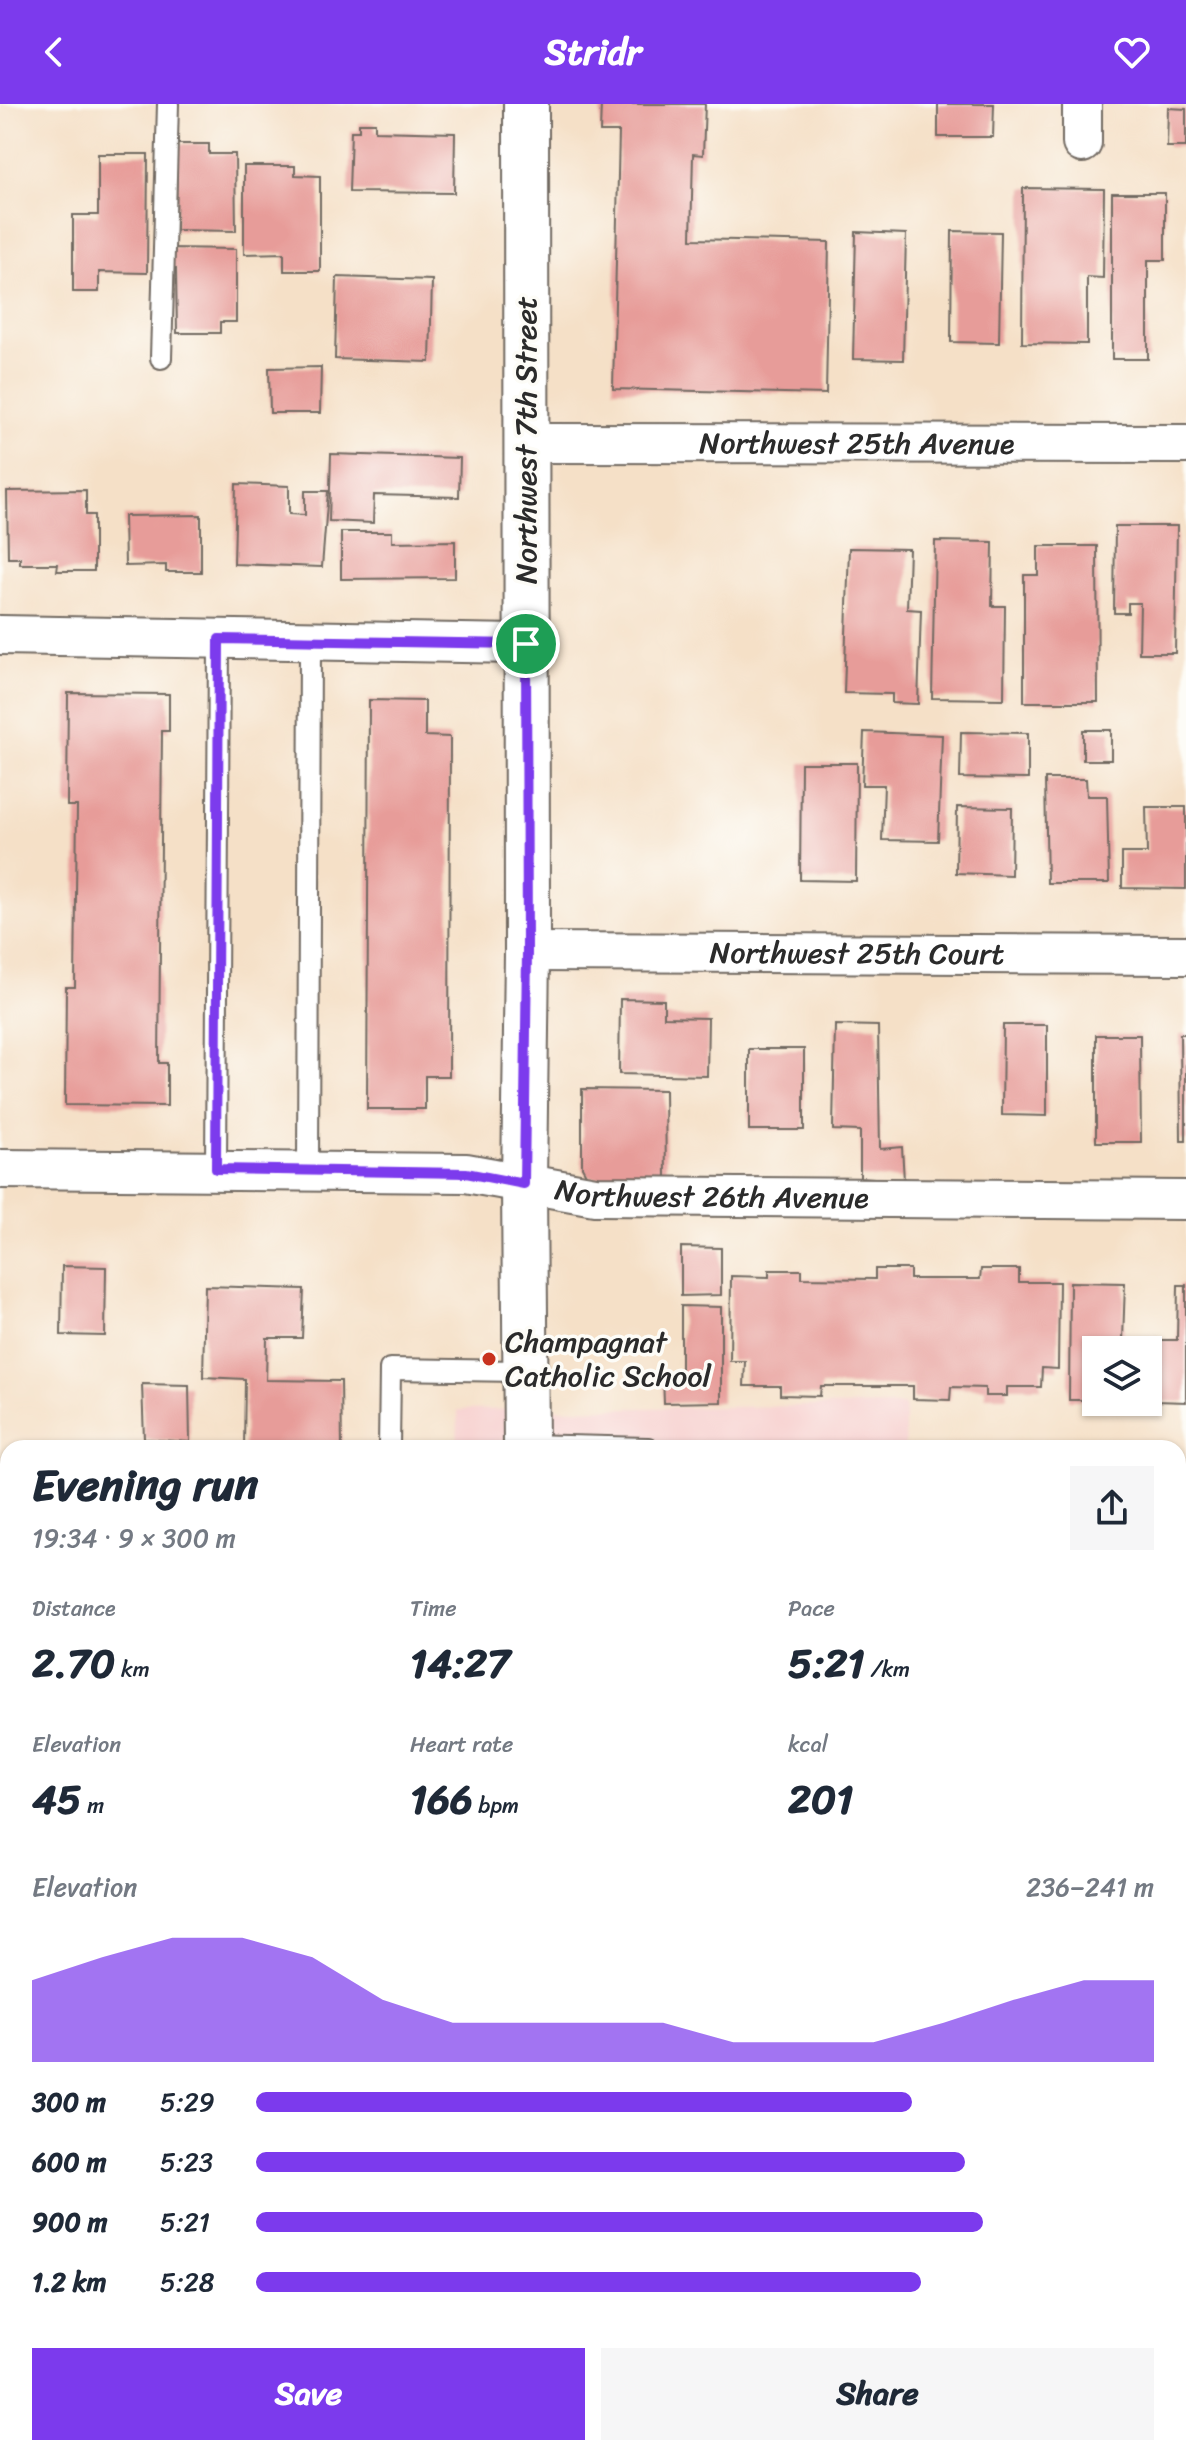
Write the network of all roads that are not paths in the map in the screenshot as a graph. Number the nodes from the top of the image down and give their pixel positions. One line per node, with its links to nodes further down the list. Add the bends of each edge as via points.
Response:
1 (168, 104): 5 (lane)
2 (526, 104): 6 (main road, Northwest 7th Street)
3 (1082, 104): 4 (street)
4 (1082, 143)
5 (161, 358)
6 (527, 443): 7 (street, Northwest 25th Avenue); 11 (main road, Northwest 7th Street)
7 (1186, 444)
8 (0, 635): 9 (street)
9 (219, 639): 10 (street); 15 (lane)
10 (310, 641): 11 (street); 16 (lane)
11 (526, 644): 12 (main road, Northwest 7th Street)
12 (527, 952): 13 (street, Northwest 25th Court); 17 (main road, Northwest 7th Street)
13 (1186, 955)
14 (0, 1169): 15 (street, Northwest 26th Avenue)
15 (216, 1169): 16 (street, Northwest 26th Avenue)
16 (308, 1170): 17 (street, Northwest 26th Avenue, via 466,1173)
17 (524, 1184): 18 (street, Northwest 26th Avenue, via 595,1196); 19 (main road, Northwest 7th Street)
18 (1186, 1200)
19 (525, 1371): 20 (lane, via 390,1369); 21 (main road, Northwest 7th Street)
20 (389, 1440)
21 (526, 1440)

